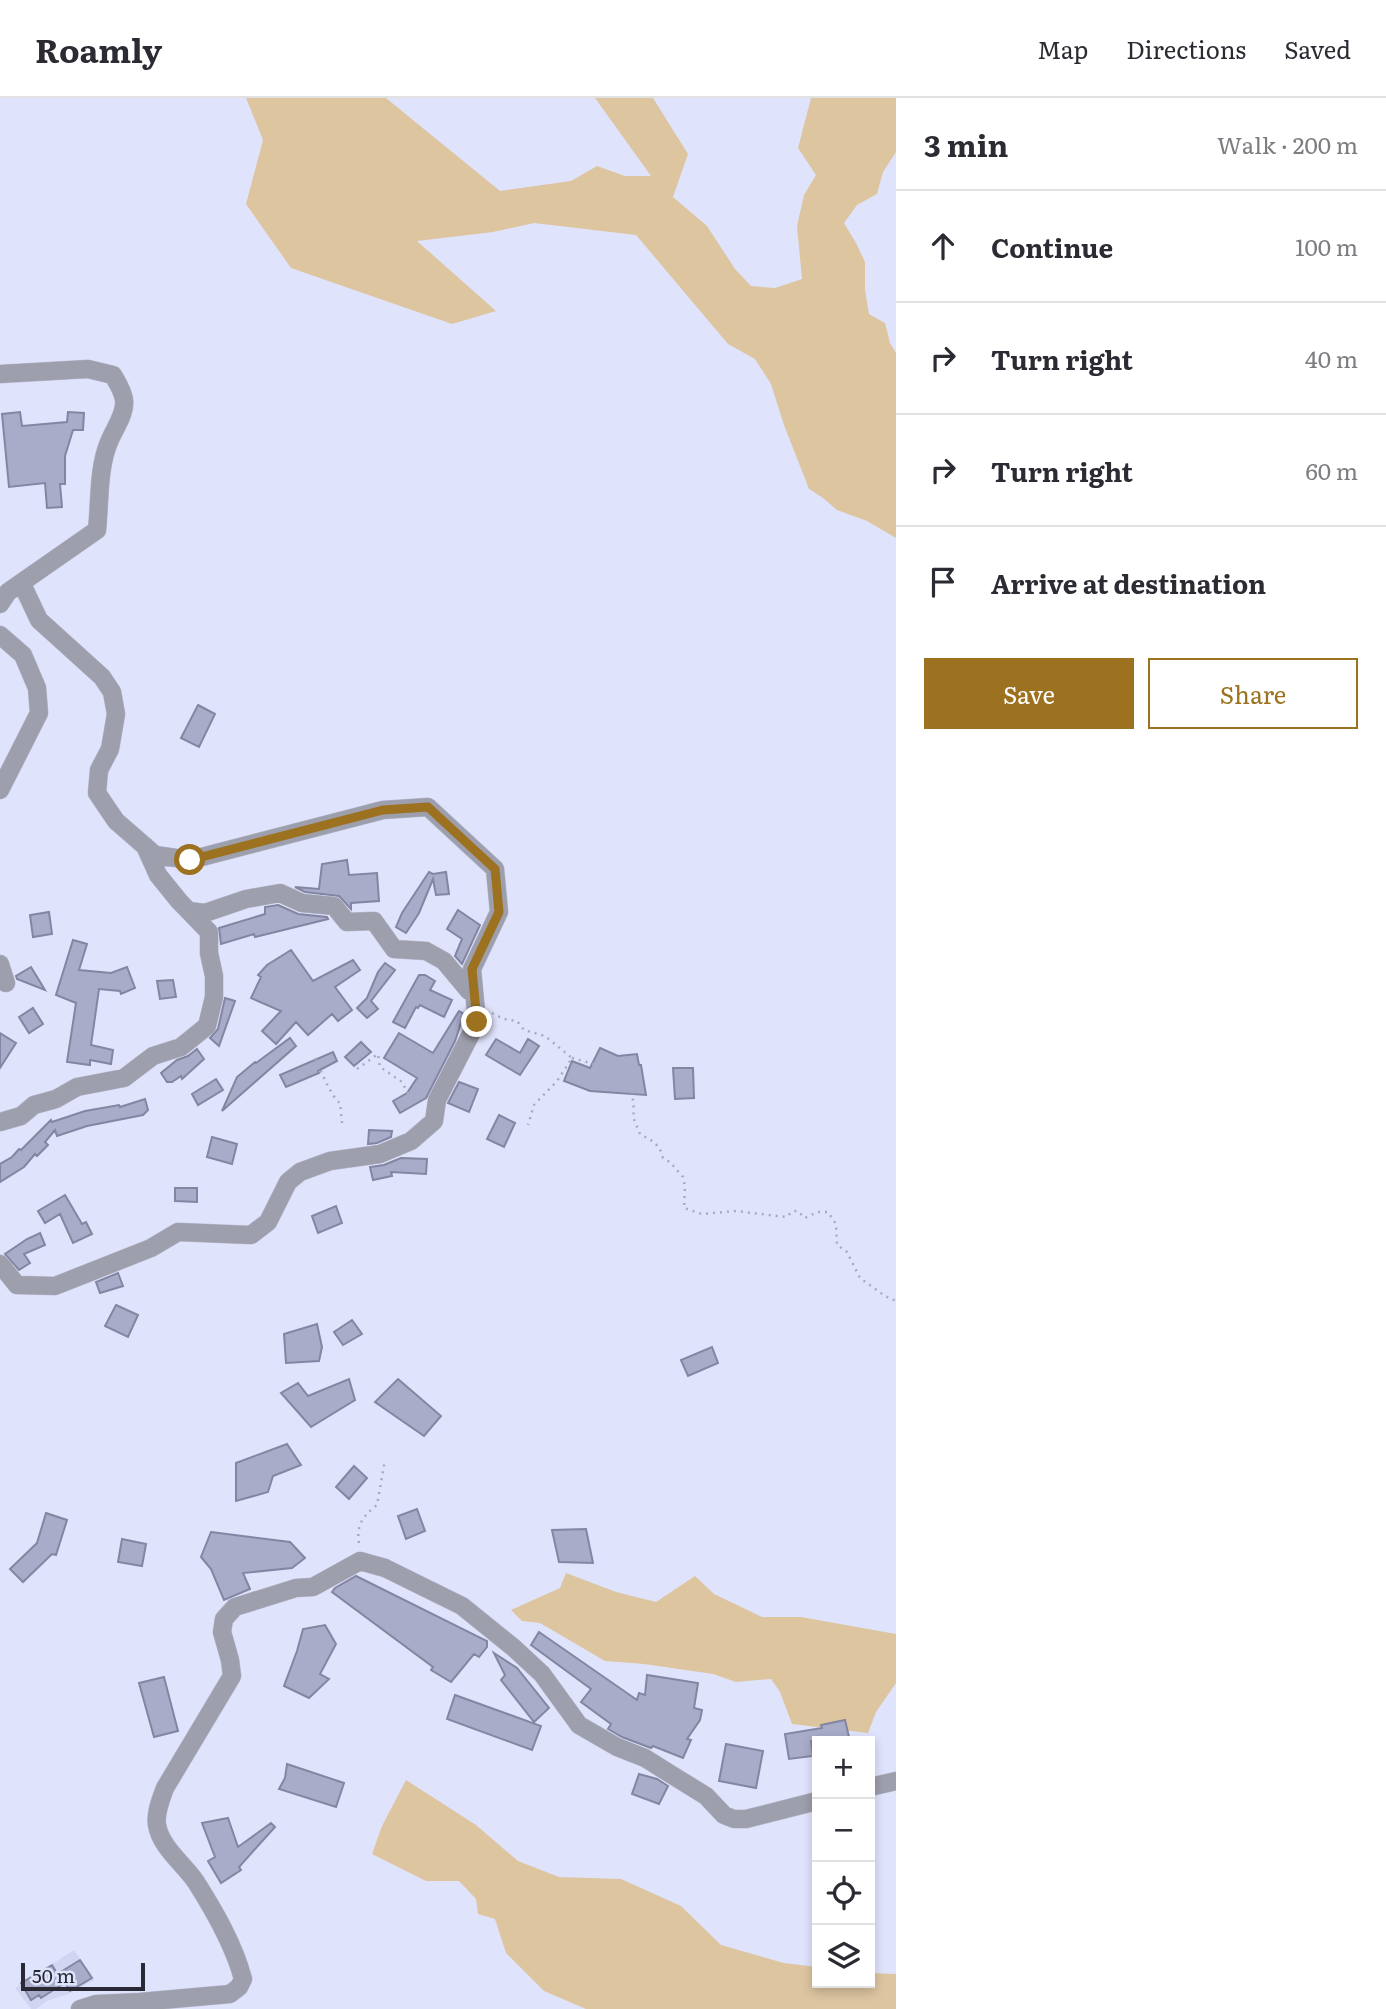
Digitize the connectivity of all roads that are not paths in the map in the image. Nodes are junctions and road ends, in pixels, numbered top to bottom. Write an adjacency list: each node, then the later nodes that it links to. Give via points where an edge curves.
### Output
1 (0, 374): 2 (street, via 88,369 113,375 125,401 103,463 97,530)
2 (22, 584): 3 (street); 6 (street, via 39,620 81,656 112,692 116,714 97,793 116,821)
3 (0, 604)
4 (0, 635): 5 (street, via 23,655 37,688 39,713)
5 (0, 790)
6 (145, 846): 7 (street, via 158,875); 10 (street, via 155,855 190,860 383,810 428,807 495,869 499,912 472,969)
7 (189, 911): 10 (street, via 205,913 280,893 302,903 334,906 347,922 374,921 394,950 426,951 444,961); 11 (street, via 209,932 214,997 207,1027 180,1047 153,1056 124,1078 77,1087)
8 (0, 964): 9 (street)
9 (6, 983)
10 (472, 996): 12 (street, via 477,1022 436,1100 434,1121 411,1141 380,1154 330,1161 300,1172 288,1182 268,1222 251,1235 178,1231 151,1248 55,1286 16,1285)
11 (0, 1122)
12 (0, 1264)
13 (896, 1781): 14 (street)
14 (875, 1786)
15 (812, 1802): 16 (street, via 746,1819 724,1815 706,1796 672,1774 579,1725 542,1674 462,1606 385,1568 360,1561 313,1587 234,1607 224,1619 222,1632 232,1676 159,1802 156,1822 161,1839 195,1880 215,1914 239,1965 243,1979 239,1987 230,1994)
16 (80, 2009)

